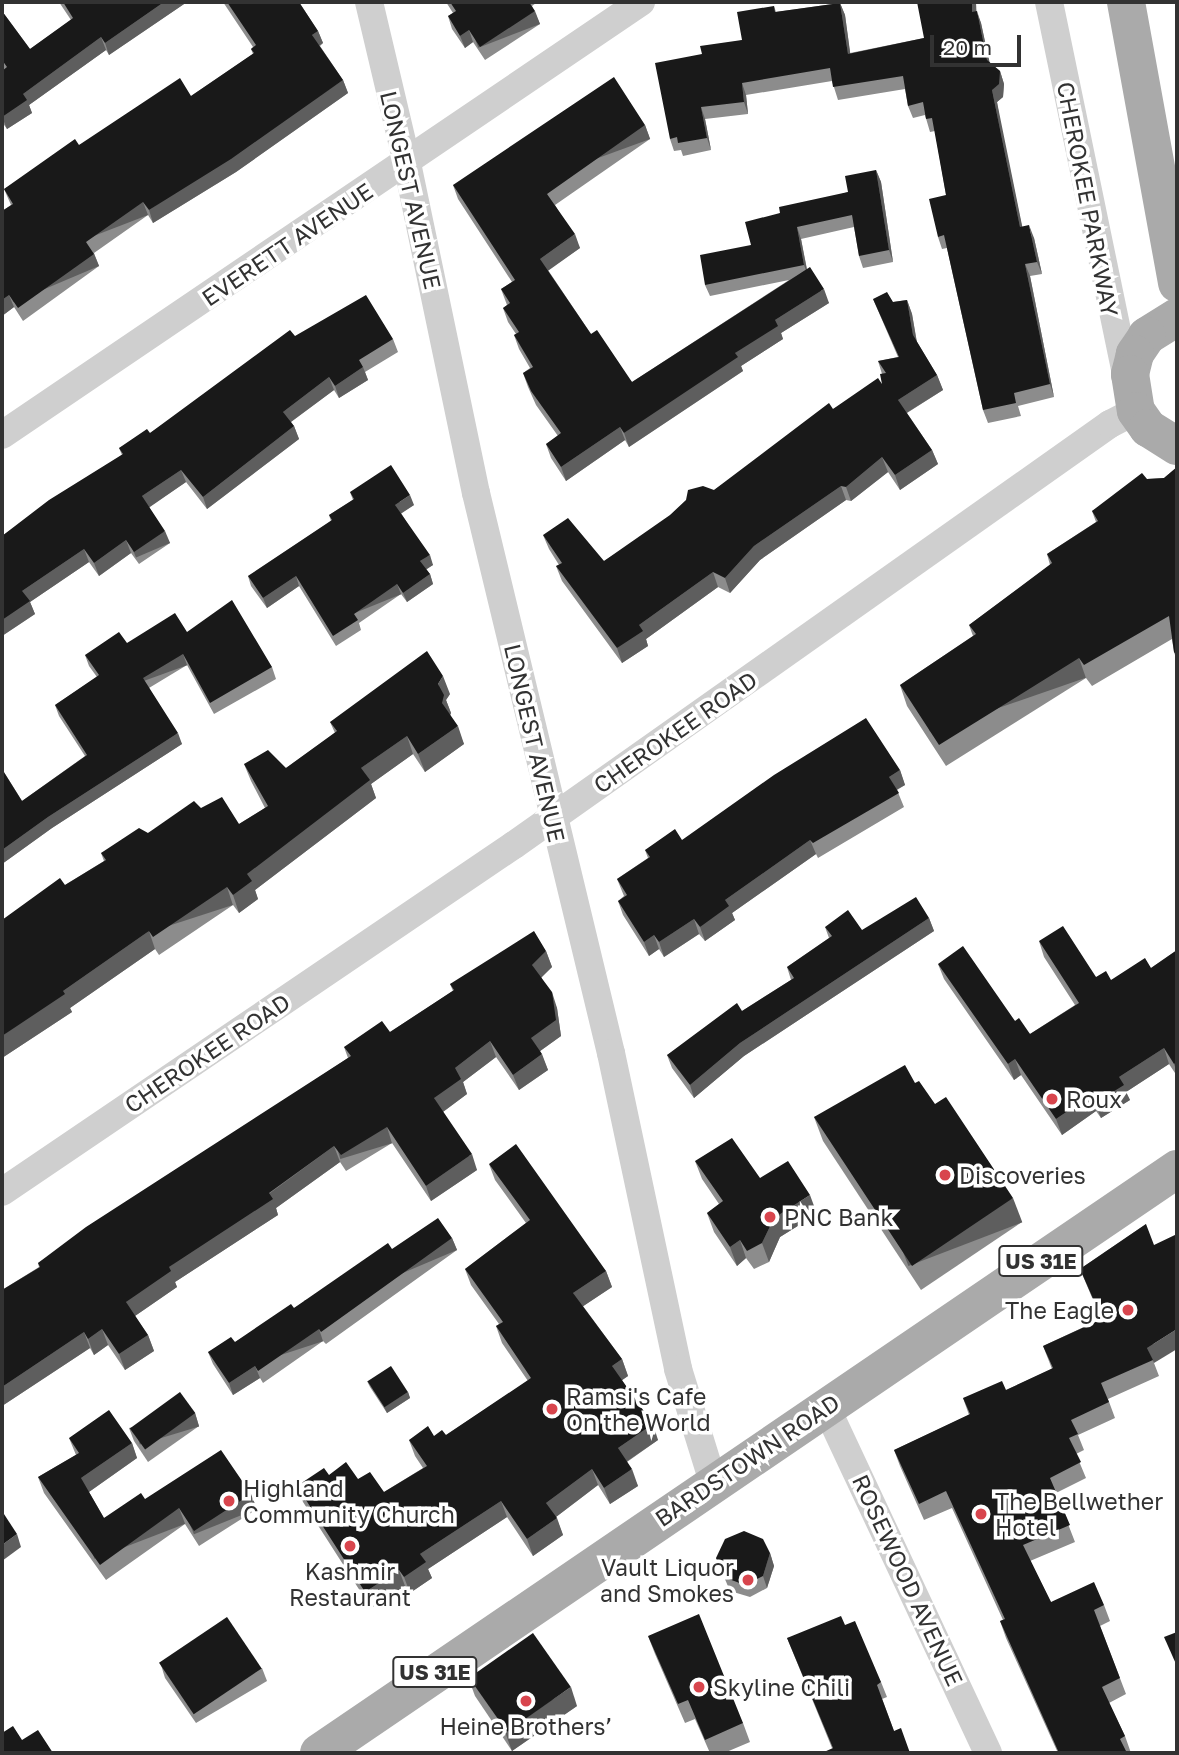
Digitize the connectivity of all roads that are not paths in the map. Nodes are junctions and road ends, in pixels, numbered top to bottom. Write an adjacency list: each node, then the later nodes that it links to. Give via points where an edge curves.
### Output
1 (369, 2): 5 (street, LONGEST AVENUE)
2 (641, 2): 5 (street, EVERETT AVENUE)
3 (1049, 2): 8 (street, CHEROKEE PARKWAY, via 1112,321)
4 (1126, 2): 6 (main road)
5 (407, 163): 9 (street, EVERETT AVENUE); 11 (street, LONGEST AVENUE, via 476,493)
6 (1177, 283)
7 (1177, 317): 8 (main road, CHEROKEE PARKWAY, via 1147,336 1135,354)
8 (1134, 403): 10 (main road, via 1148,428); 11 (street, CHEROKEE ROAD)
9 (2, 435)
10 (1177, 446)
11 (553, 818): 13 (street, CHEROKEE ROAD); 15 (street, LONGEST AVENUE, via 611,1053 678,1369)
12 (1177, 1169): 14 (main road, BARDSTOWN ROAD / US 31E)
13 (2, 1192)
14 (826, 1407): 15 (main road, BARDSTOWN ROAD / US 31E); 17 (street, ROSEWOOD AVENUE)
15 (713, 1482): 16 (main road, BARDSTOWN ROAD / US 31E)
16 (319, 1753)
17 (988, 1753)

